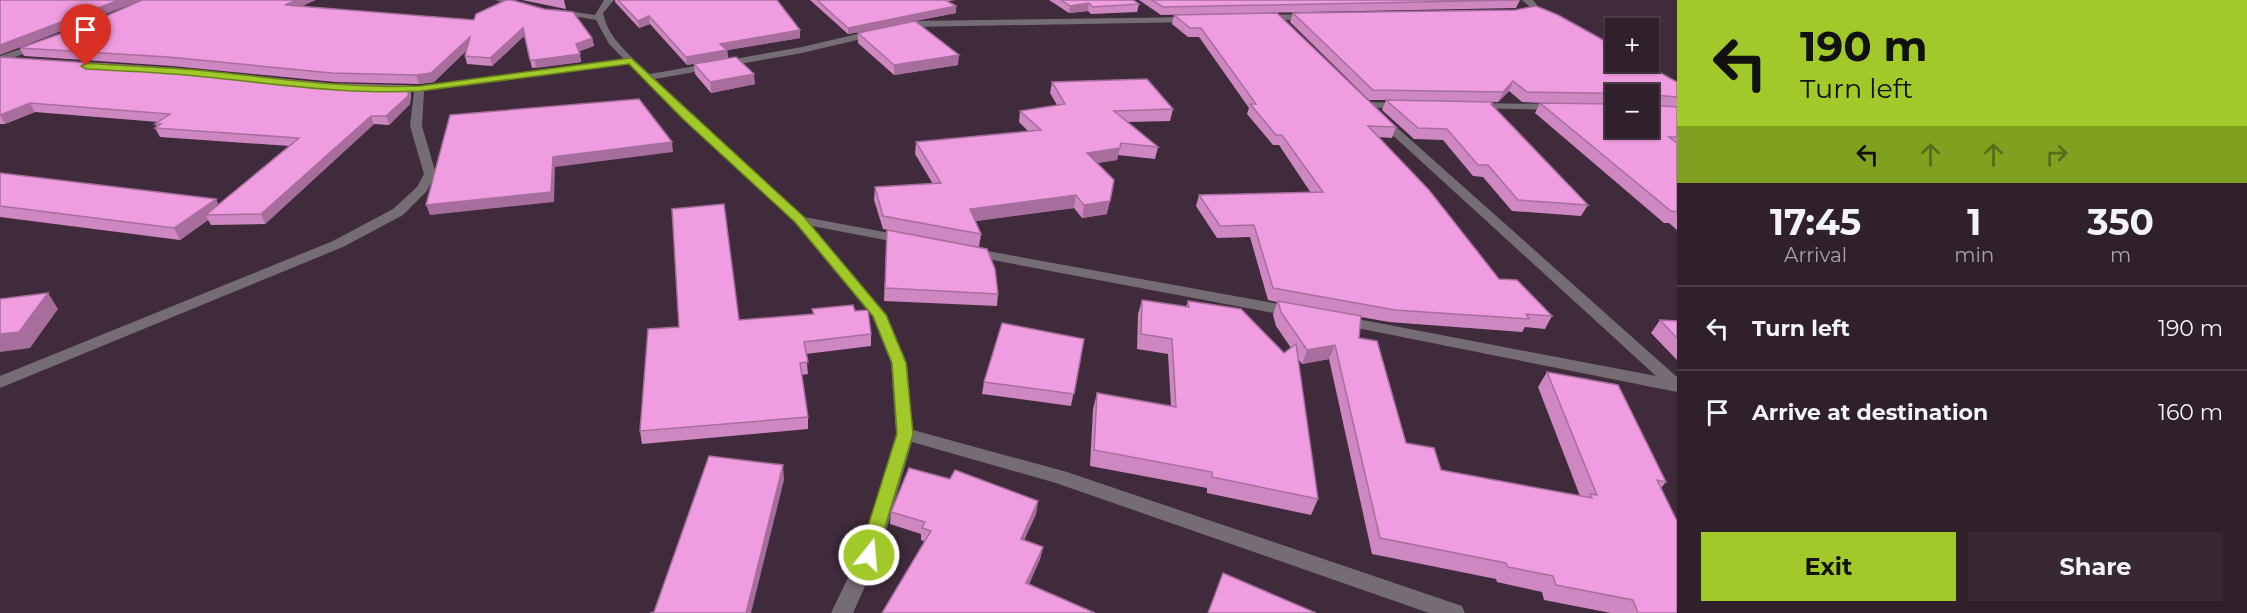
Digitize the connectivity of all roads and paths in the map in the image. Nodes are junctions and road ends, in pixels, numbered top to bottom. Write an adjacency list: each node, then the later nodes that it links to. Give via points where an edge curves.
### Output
1 (499, 0): 7 (street)
2 (610, 0): 7 (street, via 599,13)
3 (1526, 0): 5 (street, via 1535,8)
4 (1146, 13): 10 (street)
5 (1511, 14)
6 (1324, 17): 9 (street)
7 (600, 18): 15 (street, via 612,42)
8 (1255, 18): 9 (street)
9 (1278, 18): 12 (street)
10 (1155, 19): 11 (street); 17 (street, via 924,23 802,50)
11 (1199, 19)
12 (1292, 33)
13 (46, 43): 14 (street)
14 (0, 59): 16 (street)
15 (631, 61): 17 (street); 18 (street)
16 (23, 62)
17 (647, 77): 25 (street)
18 (420, 88): 19 (street); 28 (street, via 416,126 430,174 422,189 398,212 338,243)
19 (375, 90)
20 (1353, 93): 21 (street)
21 (1367, 105): 22 (street); 29 (street)
22 (1413, 106)
23 (1460, 106): 24 (street)
24 (1564, 107)
25 (800, 220): 26 (street); 30 (street, via 879,315 899,363)
26 (917, 242)
27 (952, 249): 29 (street)
28 (0, 382)
29 (1676, 386)
30 (905, 434): 31 (street, via 869,555); 32 (street, via 1059,477)
31 (842, 613)
32 (1454, 613)

